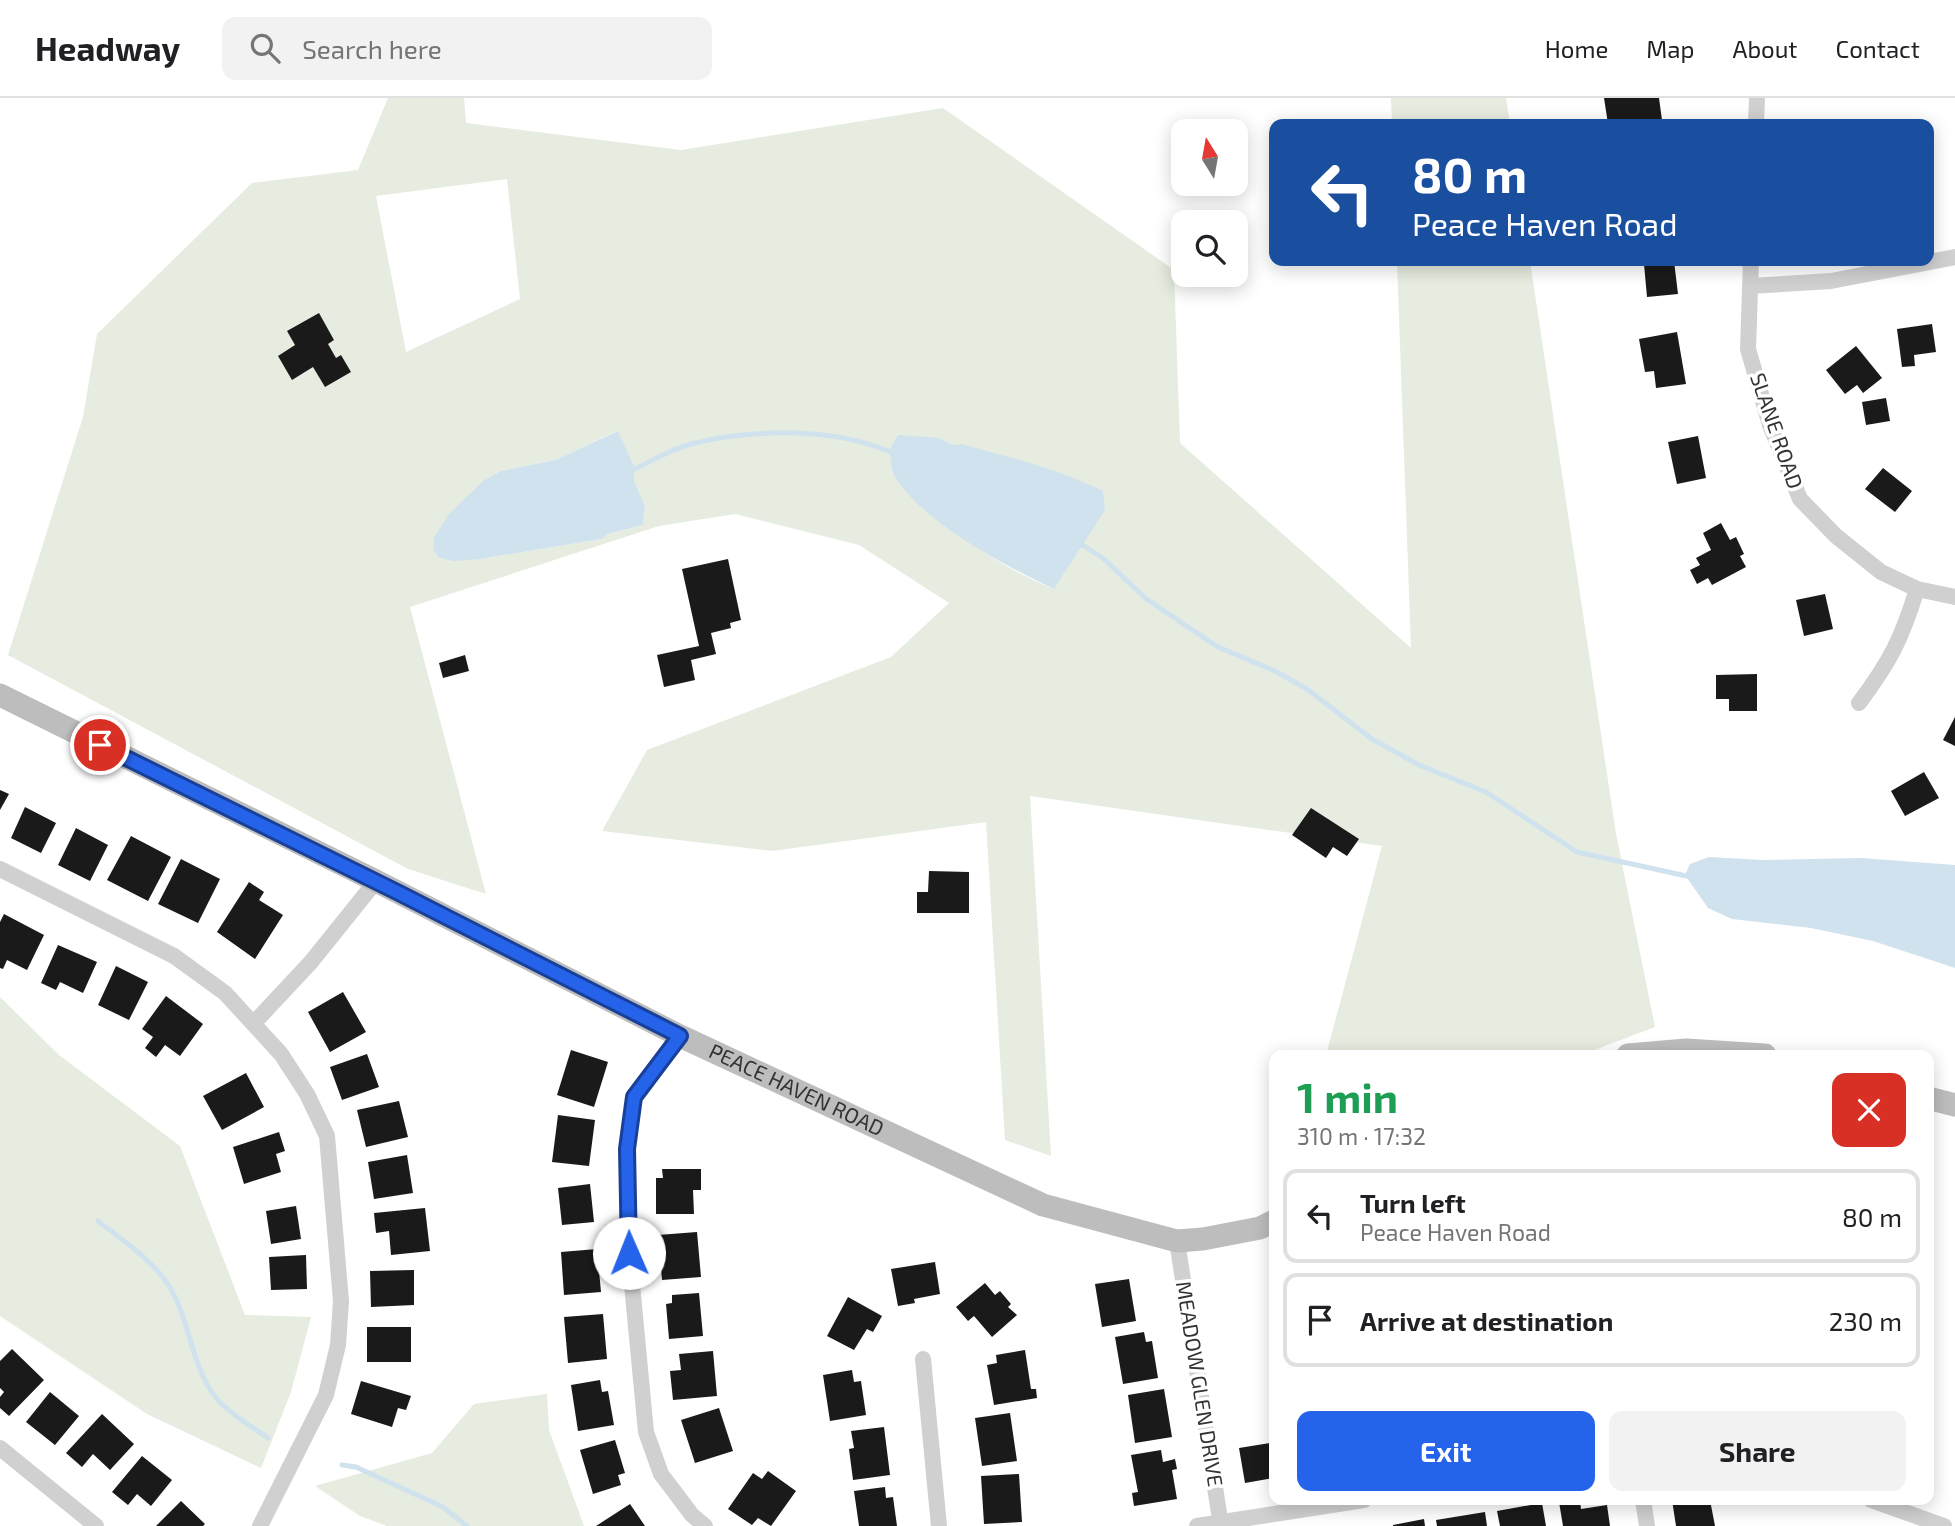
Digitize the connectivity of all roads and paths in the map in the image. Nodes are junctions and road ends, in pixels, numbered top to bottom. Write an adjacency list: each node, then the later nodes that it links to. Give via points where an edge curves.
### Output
1 (1757, 98): 2 (street)
2 (1756, 119)
3 (1955, 257): 4 (street)
4 (1934, 261)
5 (1751, 266): 7 (street, SLANE ROAD)
6 (1908, 266): 7 (street, via 1831,281)
7 (1751, 286): 8 (street, SLANE ROAD, via 1748,349 1770,425 1800,499 1881,572)
8 (1917, 589): 9 (street, SLANE ROAD); 11 (street, via 1903,634)
9 (1955, 597)
10 (0, 695): 13 (main road, PEACE HAVEN ROAD)
11 (1859, 703)
12 (0, 869): 14 (street, via 174,956 225,993)
13 (376, 881): 14 (street); 15 (main road, PEACE HAVEN ROAD)
14 (253, 1024): 27 (street, via 281,1054 327,1136 341,1301 338,1345 326,1395)
15 (680, 1036): 19 (main road, PEACE HAVEN ROAD, via 1043,1205); 28 (street, via 634,1097 627,1149 629,1253 646,1432 661,1474)
16 (1934, 1100): 17 (main road)
17 (1955, 1105)
18 (1269, 1224): 19 (main road, PEACE HAVEN ROAD)
19 (1177, 1241): 25 (street, MEADOW GLEN DRIVE)
20 (923, 1359): 29 (street)
21 (0, 1448): 26 (street)
22 (1334, 1505): 25 (street)
23 (1644, 1505): 31 (street)
24 (1885, 1505): 32 (street)
25 (1221, 1524): 30 (street)
26 (96, 1526)
27 (260, 1526)
28 (705, 1526)
29 (939, 1526)
30 (1197, 1526)
31 (1647, 1526)
32 (1944, 1526)

